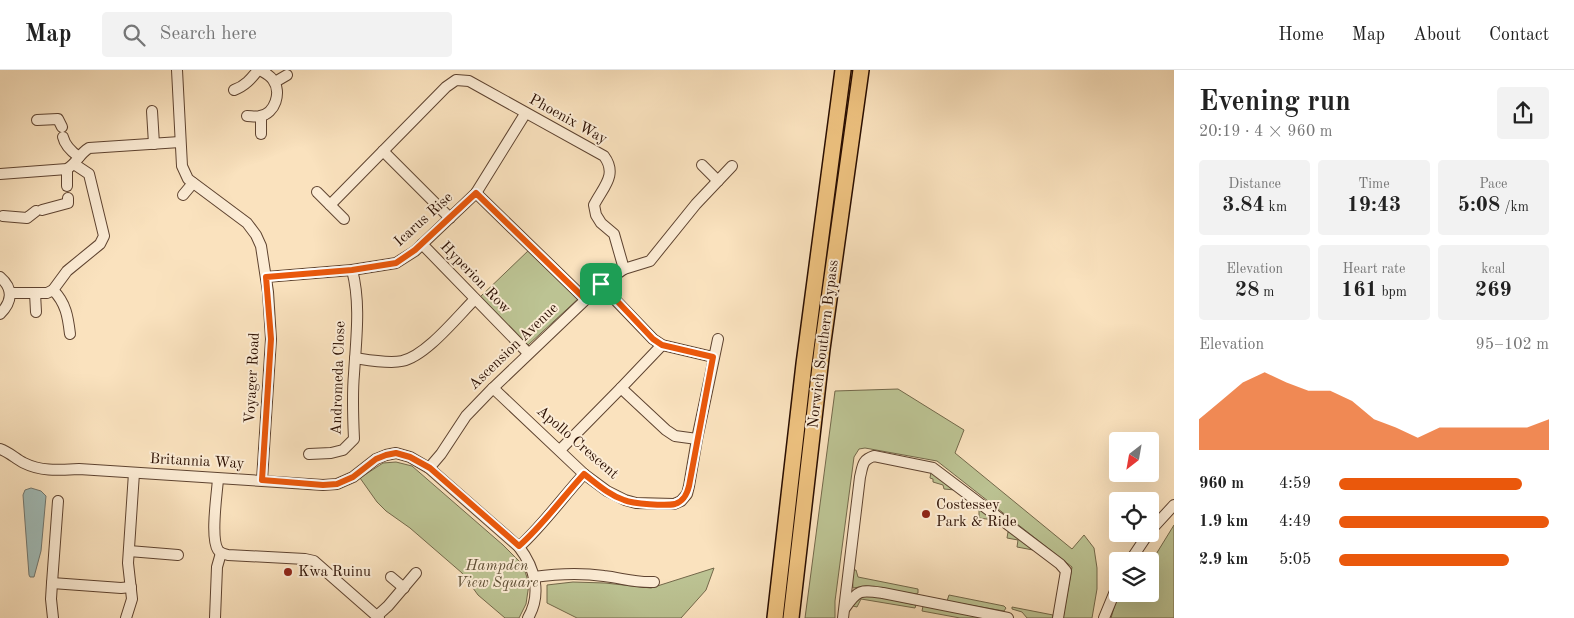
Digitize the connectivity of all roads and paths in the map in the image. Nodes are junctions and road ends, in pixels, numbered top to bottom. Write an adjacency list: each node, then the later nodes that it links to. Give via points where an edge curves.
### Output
1 (177, 70): 14 (street)
2 (259, 70): 6 (street); 7 (street)
3 (844, 70): 77 (highway, Norwich Southern Bypass, via 804,364)
4 (862, 70): 84 (highway, Norwich Southern Bypass, via 822,350)
5 (287, 76): 6 (street)
6 (275, 82): 11 (street, via 275,104)
7 (234, 90)
8 (152, 111): 15 (street)
9 (526, 114): 16 (street, Phoenix Way, via 469,81 456,80); 25 (street, Icarus Rise); 33 (street, Phoenix Way, via 604,156 610,175 594,205 601,223 614,234)
10 (247, 116): 11 (street)
11 (261, 116): 13 (street)
12 (37, 120): 17 (street, via 58,119)
13 (261, 134)
14 (180, 142): 15 (street); 22 (street, via 182,166)
15 (154, 144): 17 (street, via 89,148)
16 (383, 151): 28 (street, Phoenix Way); 30 (street)
17 (74, 163): 20 (street); 23 (street); 38 (street, via 89,174 104,236 100,244 67,271)
18 (702, 166): 21 (street)
19 (732, 166): 21 (street, Ascension Avenue)
20 (0, 174)
21 (718, 181): 33 (street, Ascension Avenue, via 650,261)
22 (193, 183): 26 (street); 36 (street, Voyager Road, via 247,223 261,246)
23 (68, 186)
24 (317, 192): 28 (street)
25 (476, 193): 30 (street, Icarus Rise); 42 (street)
26 (183, 195)
27 (68, 198): 29 (street, via 68,203 39,210 27,218)
28 (330, 205): 31 (street)
29 (3, 216)
30 (450, 218): 32 (street, Icarus Rise)
31 (344, 219)
32 (422, 244): 34 (street, Icarus Rise, via 396,263); 41 (street, Hyperion Row)
33 (624, 269): 37 (street, Ascension Avenue)
34 (352, 270): 36 (street, Icarus Rise); 50 (street, Andromeda Close, via 356,298)
35 (0, 277): 39 (street)
36 (266, 277): 61 (street, Voyager Road, via 271,339)
37 (601, 284): 42 (street, Ascension Avenue); 47 (street)
38 (53, 290): 40 (street); 45 (street, via 65,306)
39 (10, 293): 40 (street); 44 (street, via 8,305)
40 (35, 293): 43 (street)
41 (475, 299): 48 (street, Hyperion Row); 50 (street, via 412,358 400,362)
42 (585, 299): 48 (street, Ascension Avenue)
43 (36, 312)
44 (0, 314)
45 (70, 334)
46 (718, 340): 49 (street, Apollo Crescent)
47 (662, 345): 49 (street); 52 (street)
48 (528, 353): 51 (street, Ascension Avenue)
49 (713, 357): 53 (street, Apollo Crescent)
50 (355, 358): 56 (street, Andromeda Close, via 354,440 343,450)
51 (492, 388): 55 (street, Apollo Crescent); 57 (street, Ascension Avenue, via 469,412)
52 (621, 388): 53 (street, via 666,430 676,436); 55 (street)
53 (697, 439): 59 (street, Apollo Crescent, via 687,494 674,504 625,500)
54 (0, 449): 58 (street, Britannia Way, via 44,470)
55 (560, 450): 59 (street, Apollo Crescent)
56 (309, 454)
57 (430, 468): 61 (street, Britannia Way, via 396,453 376,459 353,477 337,484); 65 (street, Britannia Way)
58 (134, 473): 60 (street, Britannia Way); 66 (street)
59 (584, 474): 65 (street)
60 (218, 479): 61 (street, Britannia Way); 67 (street, via 214,537)
61 (262, 480)
62 (58, 501): 73 (street)
63 (1174, 506): 64 (street)
64 (1159, 521)
65 (519, 546): 71 (street, Britannia Way, via 532,567)
66 (129, 551): 68 (street); 74 (street)
67 (221, 553): 79 (street, via 314,561); 82 (street, via 217,568)
68 (178, 555)
69 (416, 573): 75 (street)
70 (392, 577): 75 (street)
71 (534, 577): 72 (street, via 583,574); 83 (street, Britannia Way, via 534,604)
72 (654, 582)
73 (52, 583): 74 (street); 80 (street)
74 (132, 587): 81 (street)
75 (404, 588): 79 (street)
76 (1111, 602): 87 (street)
77 (775, 613)
78 (844, 613): 85 (street, via 853,596 863,591); 86 (street, via 863,465 867,458 874,456 933,468 1060,564 1066,571)
79 (378, 617)
80 (53, 618)
81 (126, 618)
82 (215, 618)
83 (528, 618)
84 (792, 618)
85 (1008, 618)
86 (1058, 618)
87 (1104, 618)

